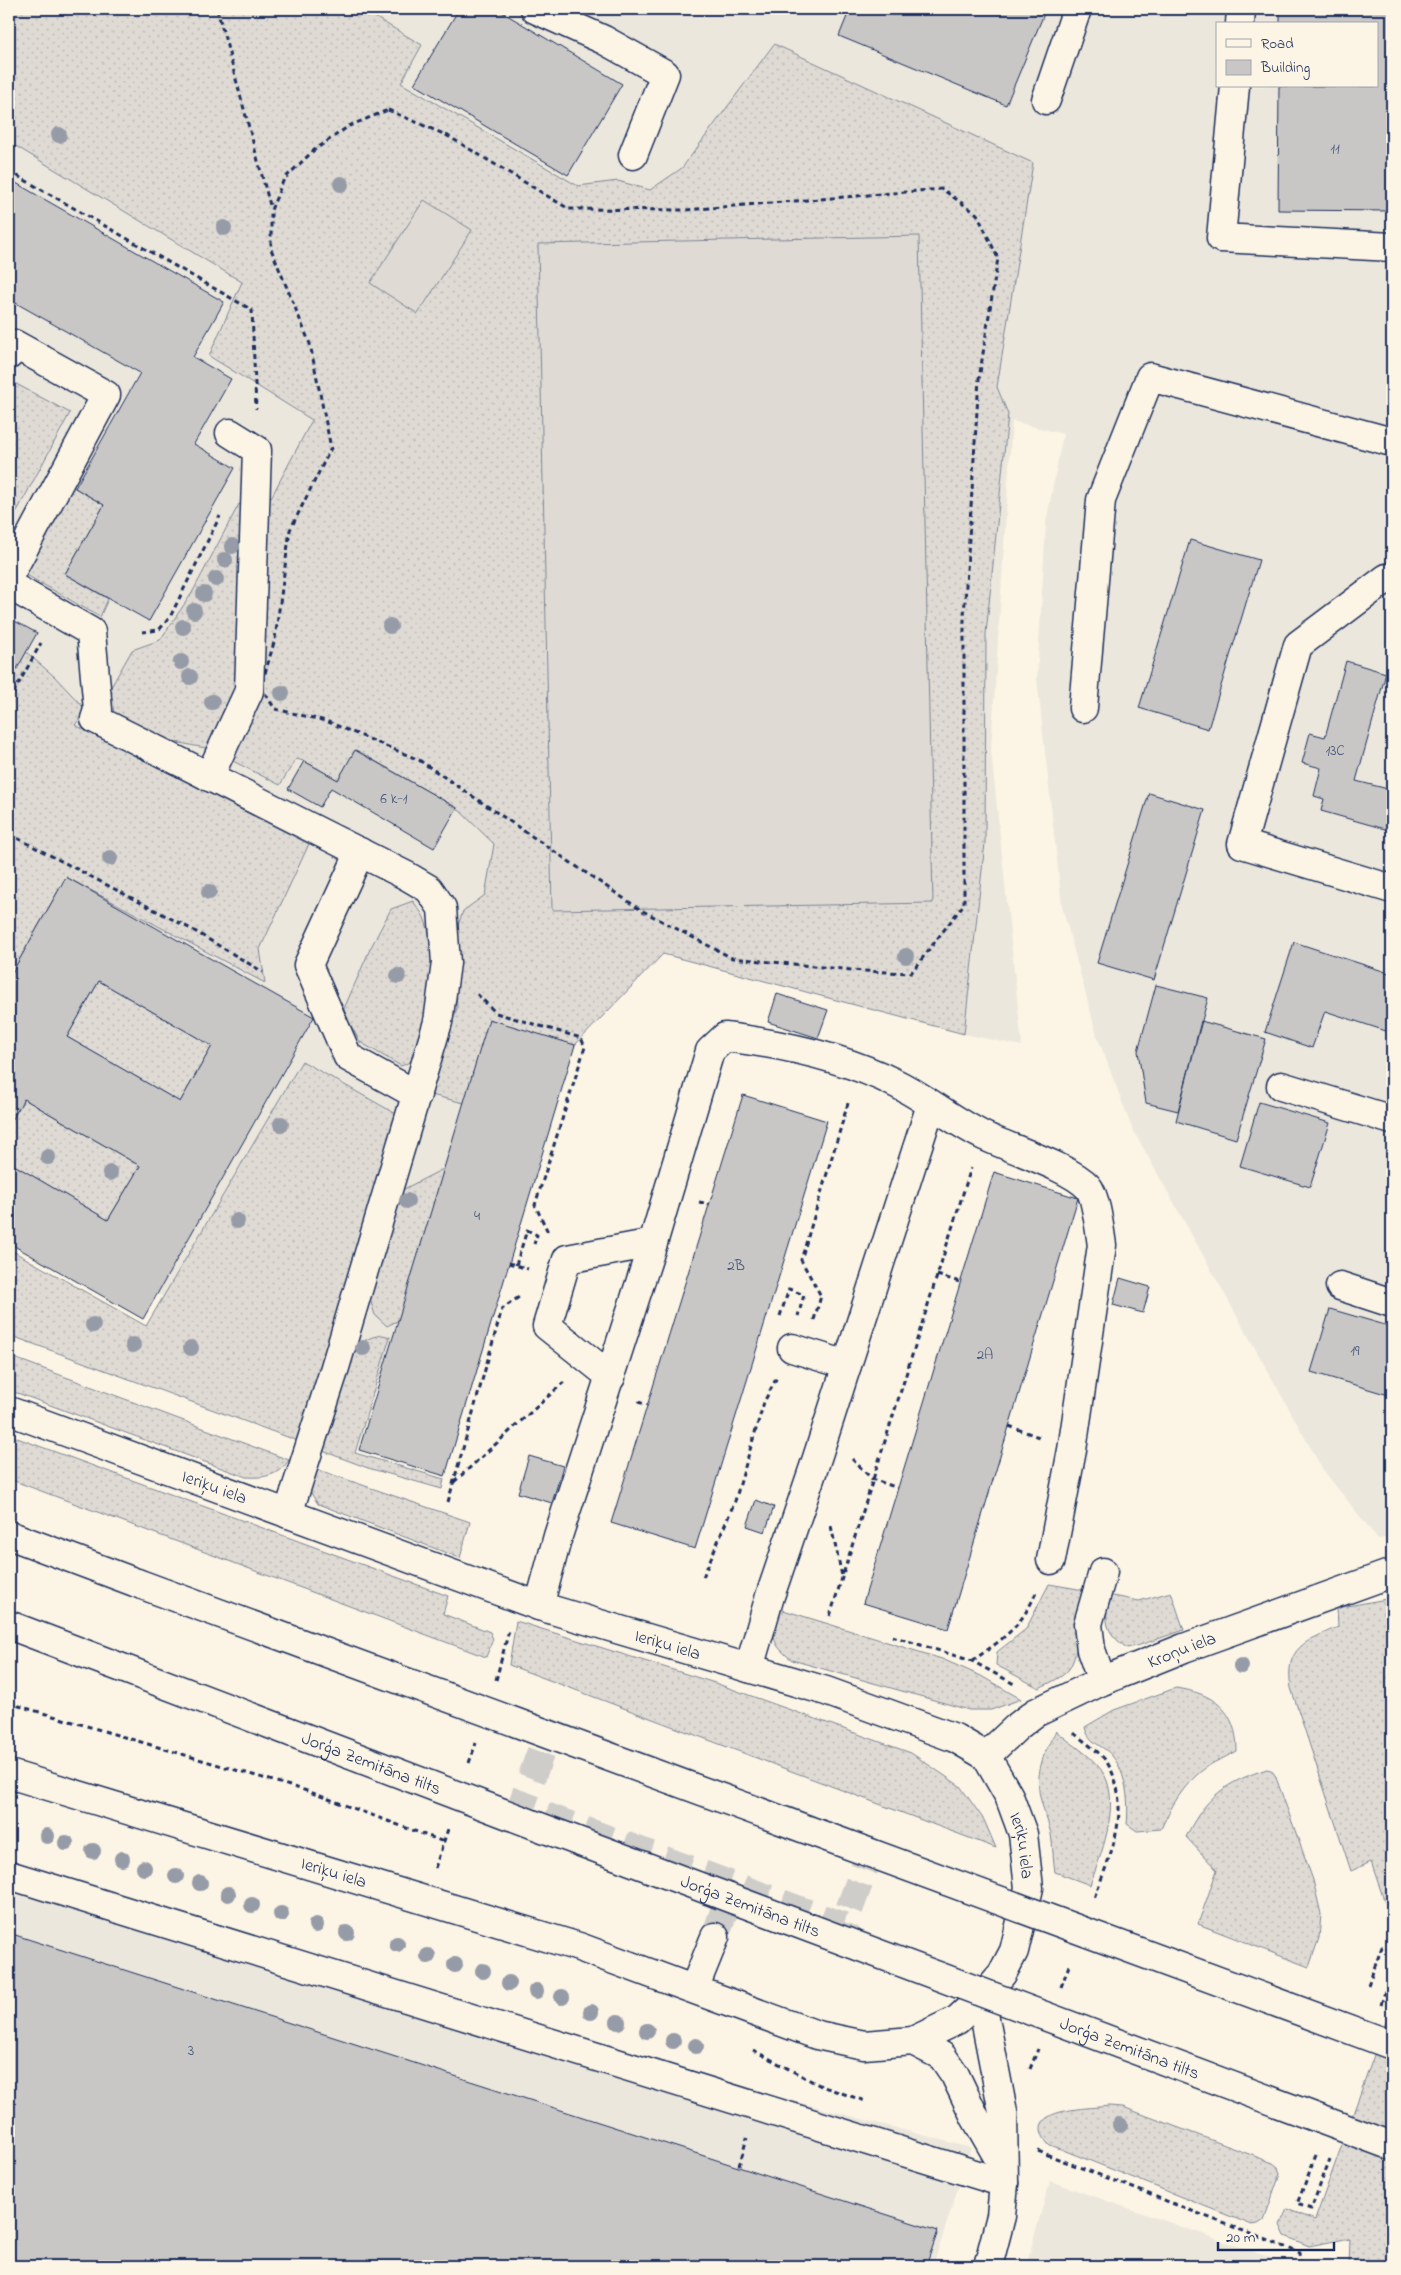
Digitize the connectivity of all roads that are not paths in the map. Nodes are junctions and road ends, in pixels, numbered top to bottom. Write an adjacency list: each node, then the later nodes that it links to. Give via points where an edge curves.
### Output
1 (535, 9): 7 (street, via 604,40 665,74)
2 (1077, 9): 6 (street)
3 (1242, 9): 4 (street)
4 (1240, 22)
5 (1235, 88): 8 (street, via 1221,238)
6 (1046, 100)
7 (634, 155)
8 (1392, 247)
9 (9, 355): 12 (street, via 14,344 106,395)
10 (230, 433): 16 (street, via 257,450 249,691)
11 (1392, 442): 15 (street, via 1150,377 1100,500)
12 (9, 576)
13 (1392, 580): 18 (street, via 1387,578 1298,645 1242,844)
14 (9, 585): 16 (street, via 91,632 98,710 94,719)
15 (1083, 708)
16 (209, 777): 17 (street)
17 (360, 852): 20 (street, via 429,889 442,908 446,963 438,1022); 20 (street, via 308,965 348,1057)
18 (1392, 889)
19 (1281, 1086): 22 (street)
20 (417, 1095): 30 (street)
21 (931, 1105): 23 (street, via 898,1084 859,1068 766,1042 725,1037 710,1051); 27 (street); 32 (street, via 982,1135 1065,1171 1089,1187 1097,1214 1102,1246 1072,1450)
22 (1392, 1120)
23 (653, 1243): 28 (street); 28 (street, via 567,1259 547,1326)
24 (1340, 1286): 25 (street)
25 (1392, 1303)
26 (792, 1348): 27 (street)
27 (848, 1365): 37 (street)
28 (611, 1377): 35 (street, via 558,1536)
29 (9, 1411): 30 (street, Ieriķu iela)
30 (288, 1514): 35 (street, Ieriķu iela)
31 (9, 1535): 46 (street, bridge)
32 (1051, 1560)
33 (1103, 1572): 38 (street, via 1088,1624 1091,1650)
34 (1392, 1573): 38 (street, Kroņu iela)
35 (539, 1606): 37 (street, Ieriķu iela)
36 (9, 1625): 47 (street, Jorģa Zemitāna tilts, bridge)
37 (748, 1668): 39 (street, Ieriķu iela, via 826,1691 955,1738)
38 (1102, 1681): 39 (street, Kroņu iela, via 1047,1706 1018,1726)
39 (986, 1756): 44 (street, Ieriķu iela, via 1009,1796 1023,1834 1029,1888 1014,1951 1002,1974)
40 (9, 1774): 43 (street, Ieriķu iela, via 579,1947)
41 (9, 1875): 48 (street)
42 (715, 1937): 43 (street)
43 (694, 1989): 45 (street, Ieriķu iela, via 826,2037 864,2045)
44 (981, 1998): 45 (street, Ieriķu iela, via 957,2020); 48 (street, via 1003,2112)
45 (913, 2041): 48 (street, via 942,2056 955,2075)
46 (1392, 2045)
47 (1392, 2146)
48 (1003, 2174): 49 (street, via 1001,2216)
49 (988, 2266)

